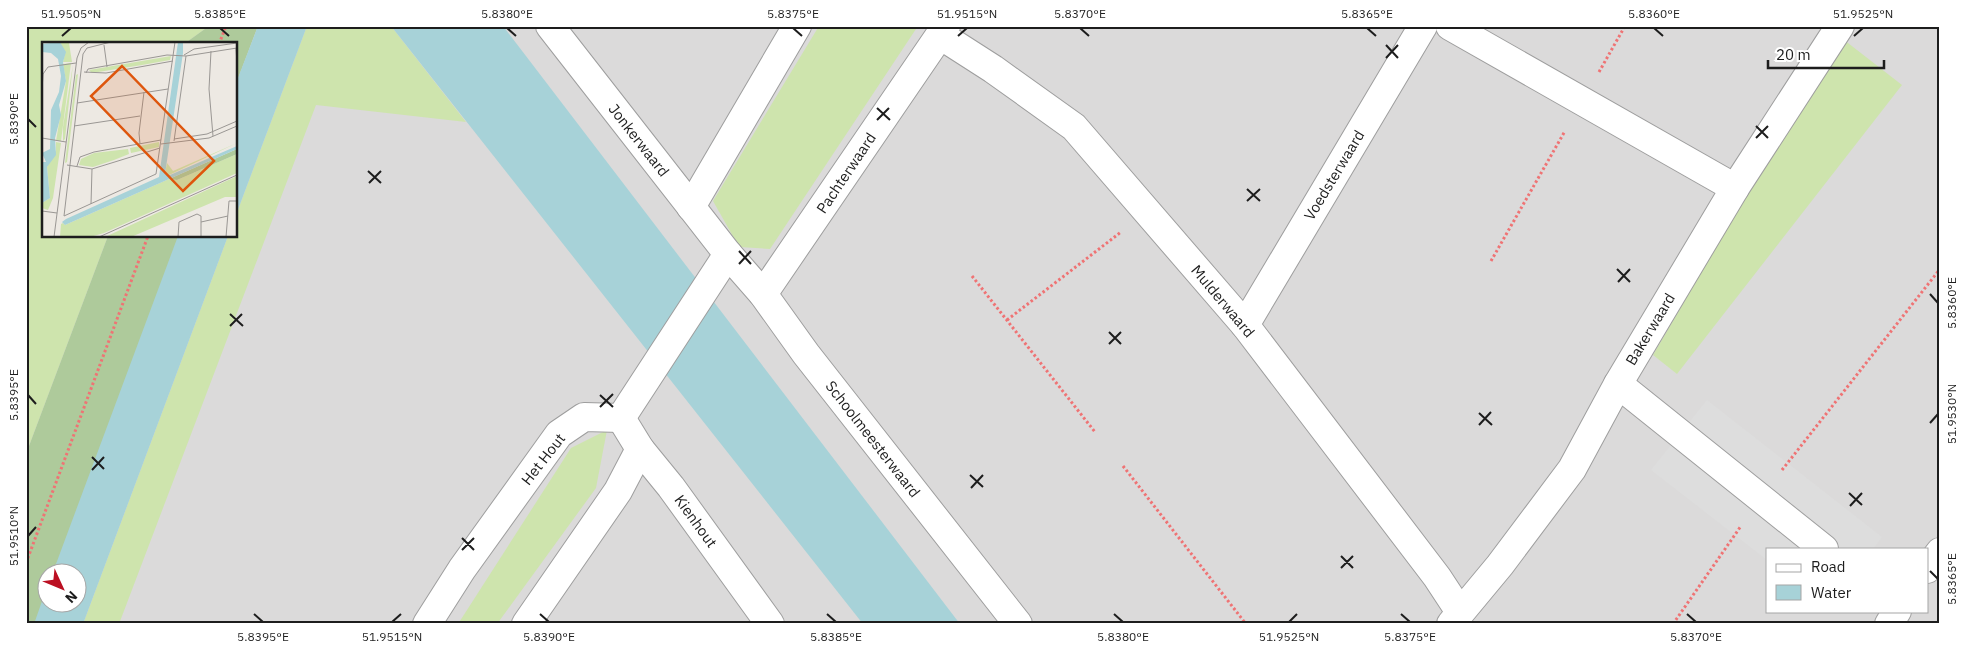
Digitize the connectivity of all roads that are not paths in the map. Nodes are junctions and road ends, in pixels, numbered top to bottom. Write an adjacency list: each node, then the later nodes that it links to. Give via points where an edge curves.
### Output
1 (550, 26): 8 (street, Jonkerwaard)
2 (797, 26): 8 (street)
3 (1423, 26): 11 (street, Voedsterwaard)
4 (1450, 26): 7 (street)
5 (1840, 26): 7 (street, Bakerwaard)
6 (943, 31): 10 (street, Pachterwaard); 11 (street, Mulderwaard, via 1074,127)
7 (1735, 188): 12 (street, Bakerwaard)
8 (691, 207): 9 (street, Jonkerwaard)
9 (728, 254): 10 (street, Schoolmeesterwaard); 13 (street)
10 (762, 294): 23 (street, Schoolmeesterwaard)
11 (1245, 325): 19 (street, Mulderwaard, via 1437,578)
12 (1618, 384): 15 (street); 19 (street, Bakerwaard, via 1572,469)
13 (621, 418): 14 (street, Kienhout); 20 (street, Het Hout, via 584,417 559,434)
14 (640, 449): 21 (street, via 618,491); 22 (street, Kienhout)
15 (1823, 548)
16 (1940, 552): 17 (street)
17 (1928, 568)
18 (1896, 612): 24 (street)
19 (1456, 618)
20 (427, 624)
21 (526, 624)
22 (770, 624)
23 (1018, 624)
24 (1889, 624)

